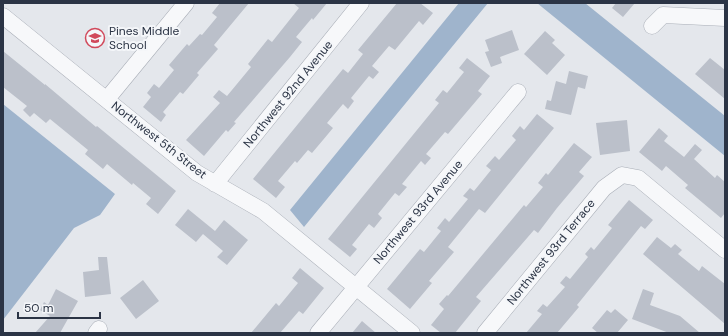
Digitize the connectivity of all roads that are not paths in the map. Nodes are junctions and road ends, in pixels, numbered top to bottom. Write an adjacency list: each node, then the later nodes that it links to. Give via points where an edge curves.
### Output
1 (186, 3): 7 (street)
2 (361, 3): 8 (street, Northwest 92nd Avenue)
3 (3, 16): 7 (street, Northwest 5th Street)
4 (725, 21): 5 (street, via 663,15)
5 (652, 26)
6 (518, 92): 10 (street, Northwest 93rd Avenue)
7 (107, 99): 8 (street, Northwest 5th Street, via 197,173)
8 (215, 184): 10 (street, Northwest 5th Street, via 263,211)
9 (725, 250): 13 (street, Northwest 93rd Terrace, via 638,178 622,175 604,188)
10 (355, 287): 11 (street, Northwest 93rd Avenue); 12 (street, Northwest 5th Street)
11 (318, 333)
12 (412, 333)
13 (485, 333)

